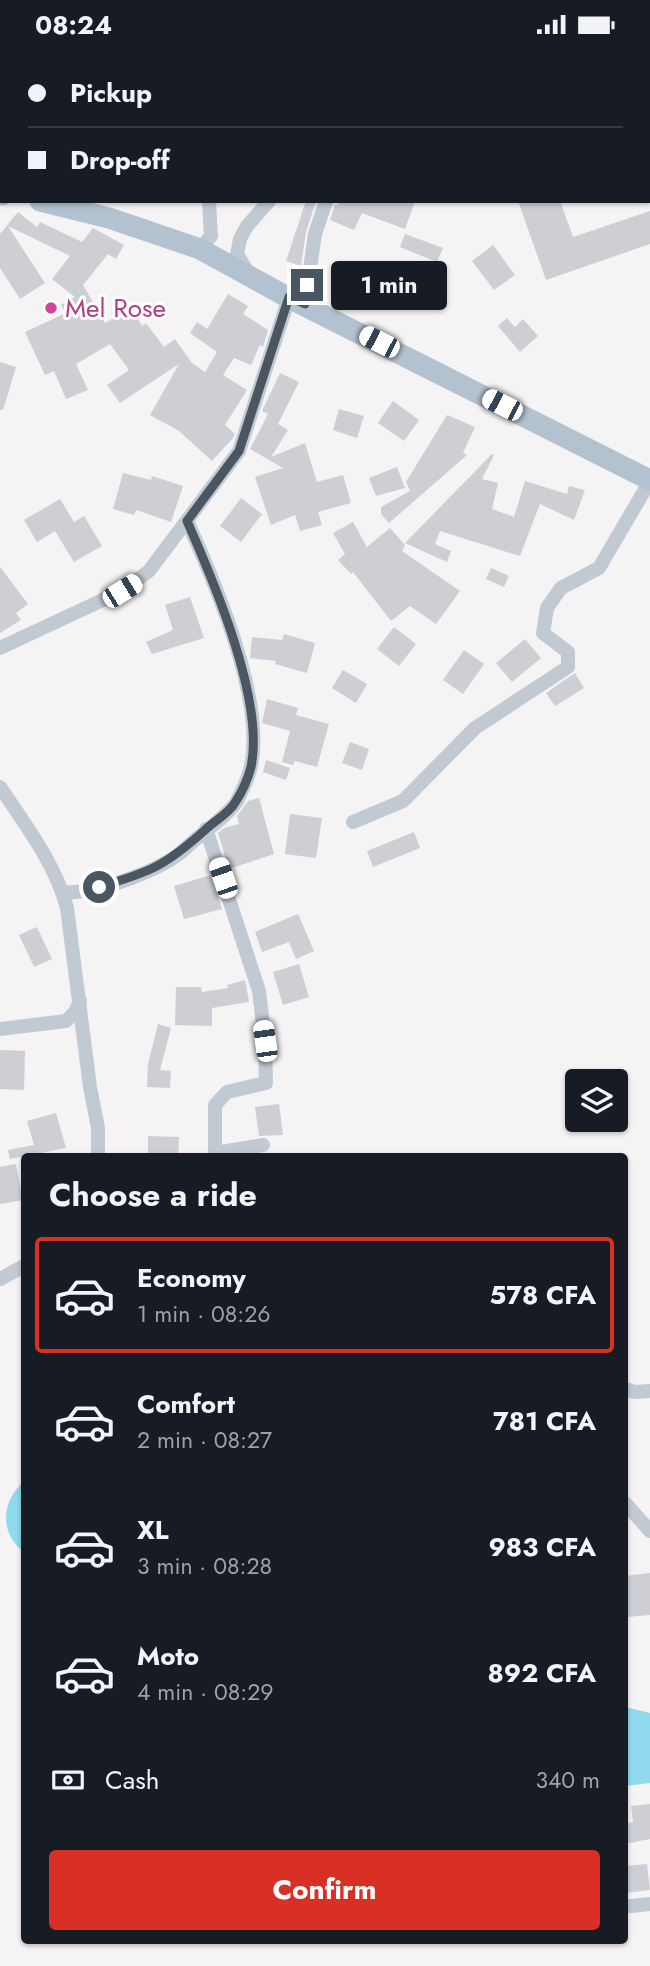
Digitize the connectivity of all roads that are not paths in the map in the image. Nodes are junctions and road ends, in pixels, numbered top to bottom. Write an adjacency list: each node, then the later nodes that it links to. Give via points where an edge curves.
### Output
1 (48, 203): 5 (main road)
2 (209, 203): 5 (street, via 211,236)
3 (267, 203): 6 (street, via 240,239 237,254)
4 (325, 203): 7 (street)
5 (200, 249): 6 (main road)
6 (249, 274): 7 (main road)
7 (297, 301): 8 (main road); 9 (street, via 239,451)
8 (650, 480): 12 (street, via 599,568 561,588 547,608 543,633 568,652 568,667 475,728 403,801)
9 (187, 521): 10 (street, via 137,582); 13 (street, via 228,625 245,681 253,735 251,768 235,804)
10 (0, 647)
11 (0, 787): 14 (street)
12 (353, 823)
13 (206, 829): 14 (street, via 179,854 145,874 75,894); 17 (street, via 259,991 265,1041 266,1083 227,1092 215,1105 215,1153)
14 (63, 892): 15 (street)
15 (80, 1000): 16 (street, via 65,1021); 18 (street)
16 (0, 1029)
17 (263, 1145)
18 (98, 1153)
19 (21, 1268): 20 (street)
20 (0, 1279)
21 (630, 1391): 22 (street)
22 (650, 1391)
23 (628, 1506): 24 (street)
24 (650, 1531)
25 (650, 1904): 26 (street)
26 (631, 1906)

